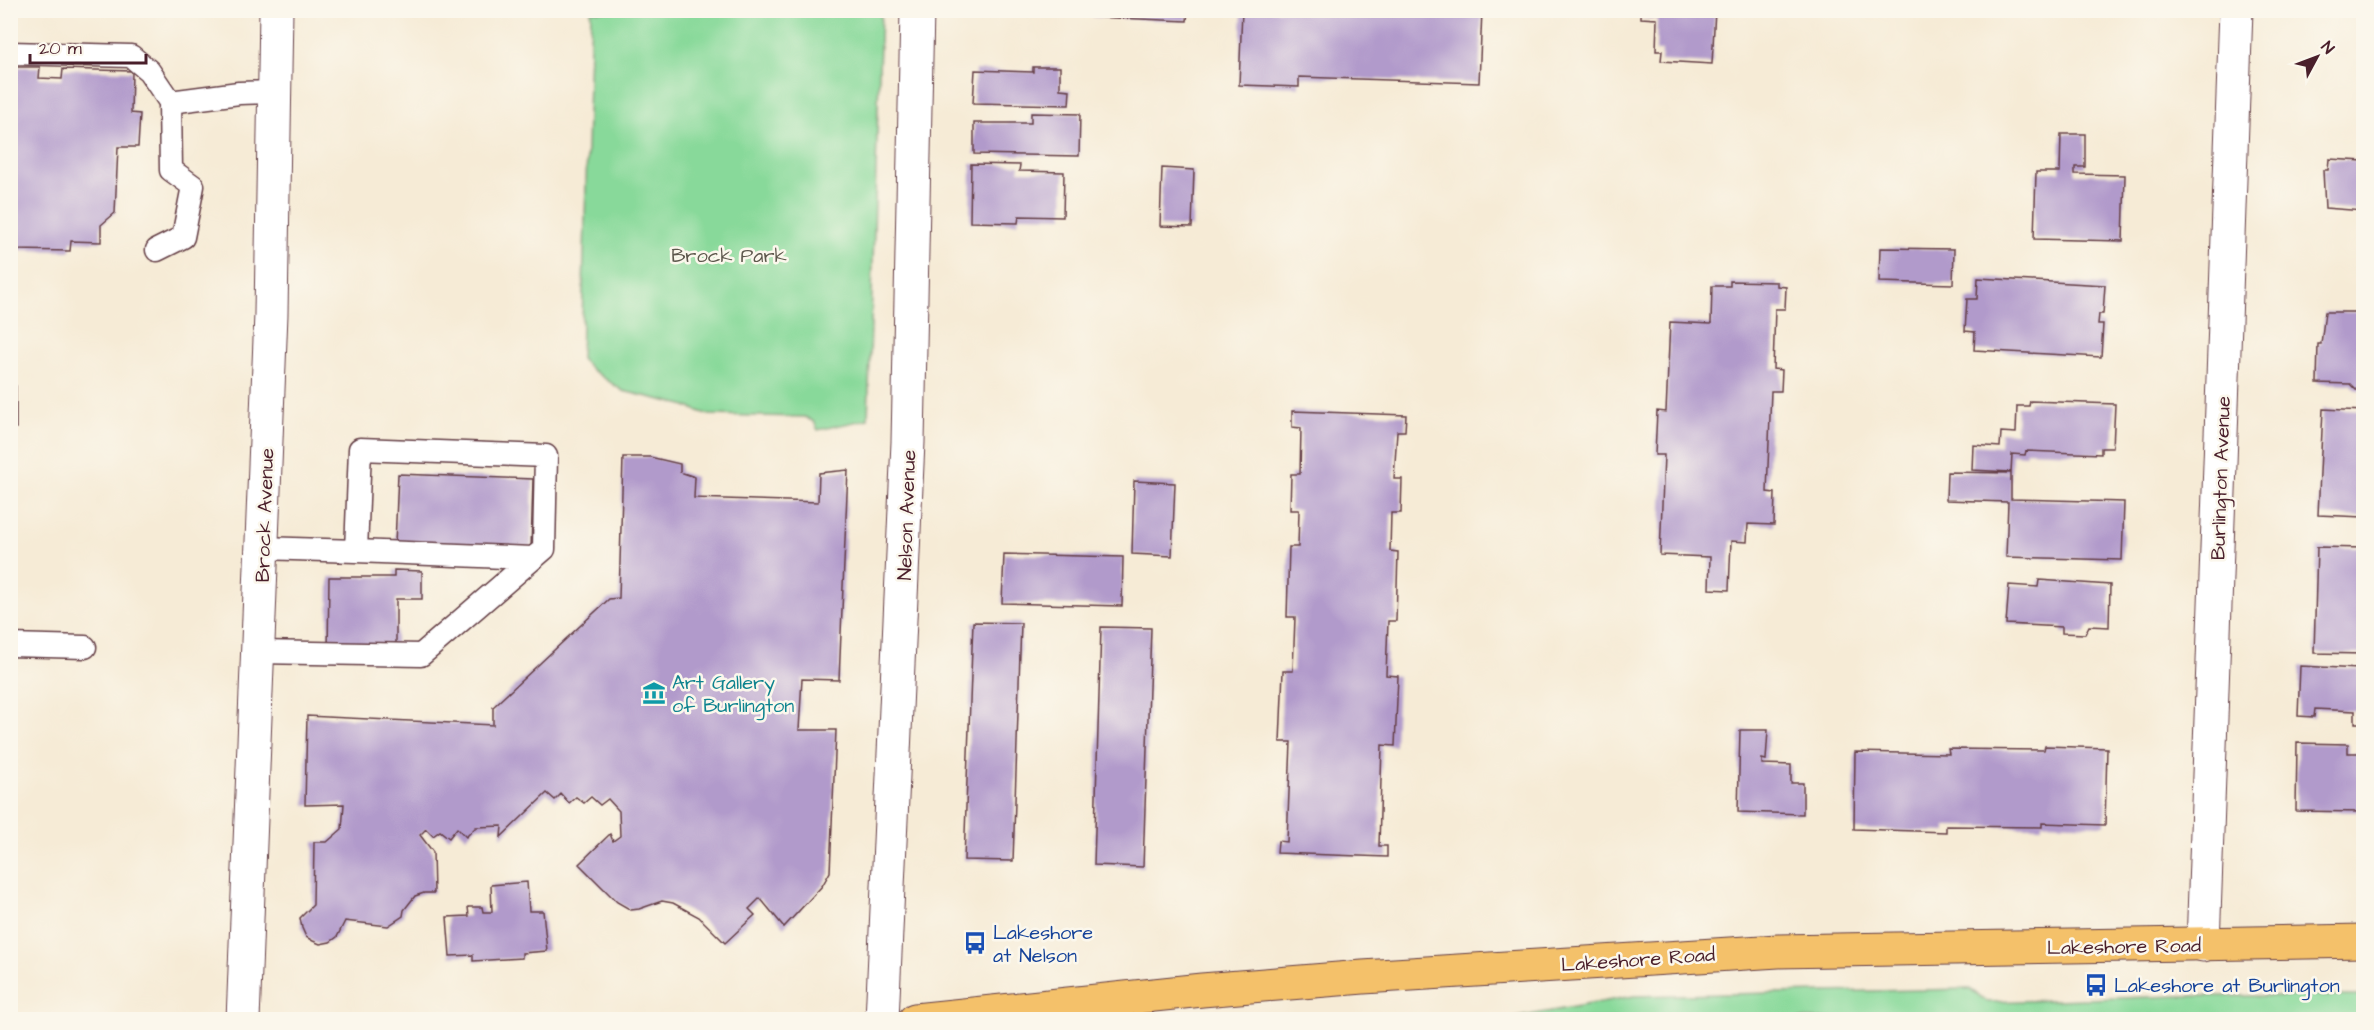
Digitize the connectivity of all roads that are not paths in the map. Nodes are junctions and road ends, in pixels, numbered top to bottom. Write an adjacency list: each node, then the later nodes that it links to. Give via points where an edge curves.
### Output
1 (276, 10): 5 (street, Brock Avenue)
2 (917, 10): 17 (street, Nelson Avenue, via 908,442)
3 (2236, 10): 15 (street, Burlington Avenue)
4 (10, 53): 6 (lane, via 131,56 149,71)
5 (275, 92): 6 (lane); 8 (street, Brock Avenue, via 272,314)
6 (170, 102): 7 (lane, via 171,170 194,186 183,237)
7 (157, 250)
8 (262, 548): 9 (lane); 13 (street, Brock Avenue)
9 (356, 551): 10 (lane); 10 (lane, via 360,449 546,456 544,549)
10 (533, 558): 13 (lane, via 421,655)
11 (10, 645): 12 (lane)
12 (85, 647)
13 (258, 652): 16 (street, Brock Avenue)
14 (2364, 941): 15 (main road, Lakeshore Road)
15 (2203, 945): 18 (main road, Lakeshore Road, via 1701,955 1202,990)
16 (243, 1020)
17 (882, 1020)
18 (915, 1020)

